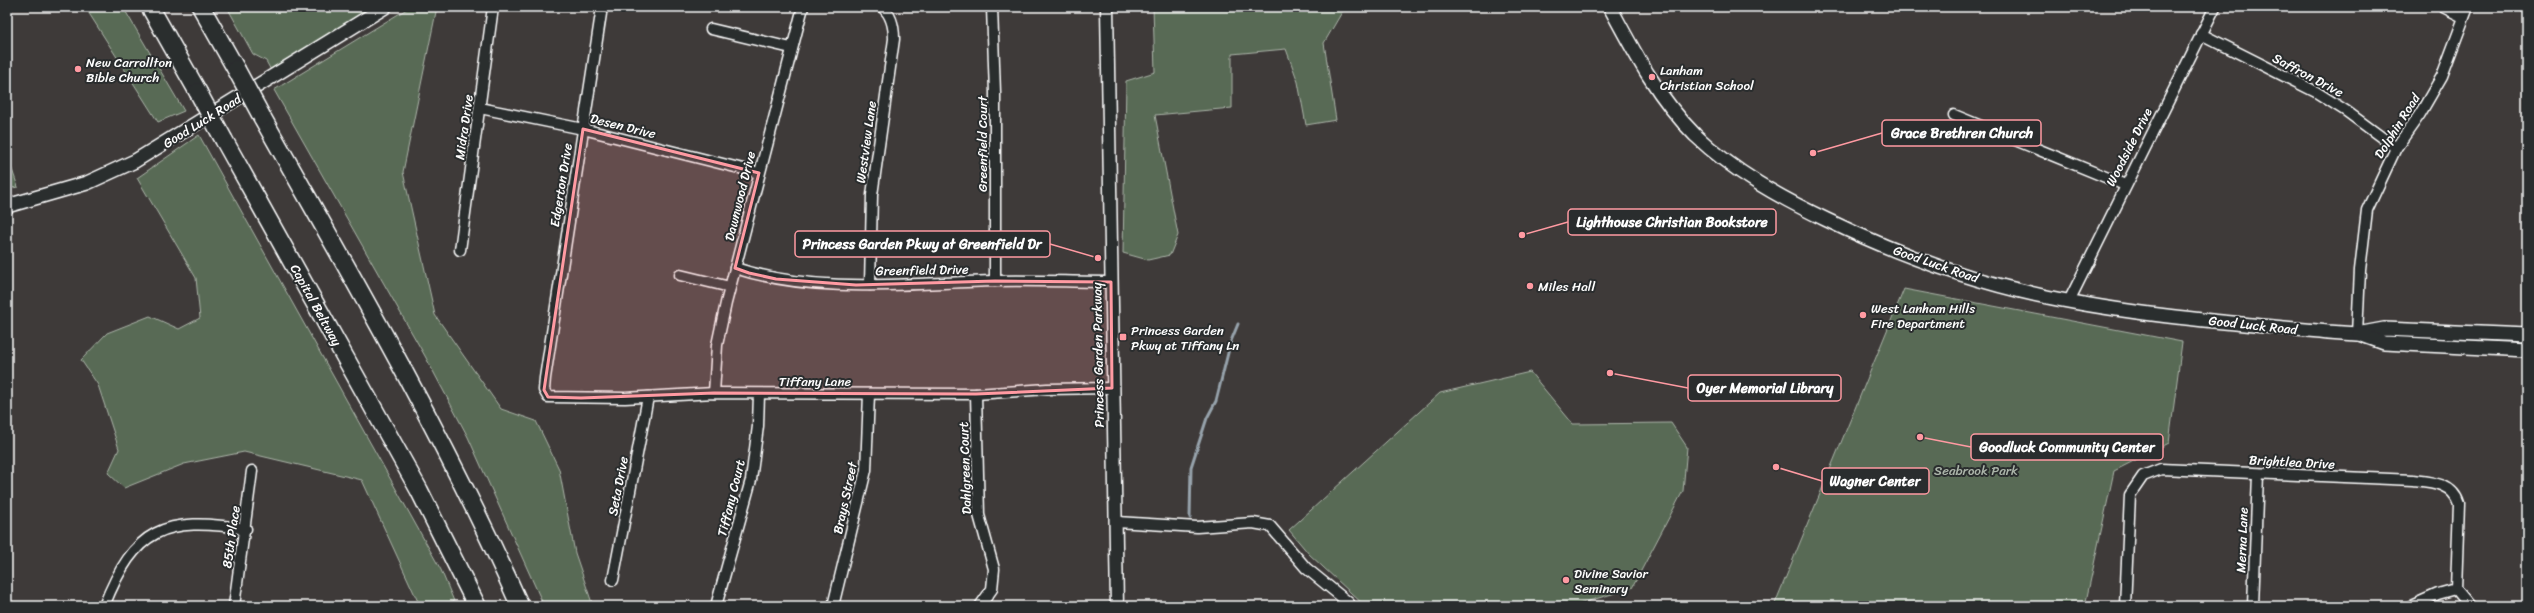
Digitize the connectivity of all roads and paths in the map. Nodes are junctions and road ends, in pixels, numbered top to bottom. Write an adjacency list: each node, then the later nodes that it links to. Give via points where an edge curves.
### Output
1 (150, 7): 52 (highway, Capital Beltway, bridge, via 419,490)
2 (201, 7): 53 (highway, bridge, via 418,396 458,473)
3 (385, 7): 24 (main road, Good Luck Road, via 136,161 87,183)
4 (494, 7): 18 (street, Midra Drive)
5 (602, 7): 20 (street, Edgerton Drive)
6 (803, 7): 17 (street, Dawnwood Drive)
7 (882, 7): 30 (street, Westview Lane, via 894,28 894,40 872,195)
8 (992, 7): 28 (street, Greenfield Court, via 995,93)
9 (1106, 7): 29 (street, Princess Garden Parkway)
10 (1610, 7): 32 (main road, Good Luck Road, via 1639,60 1667,103 1712,150 1751,180 1814,214 1903,254 1977,279)
11 (2215, 7): 16 (street, Woodside Drive)
12 (2443, 7): 14 (street)
13 (2468, 7): 14 (street, Dolphin Road)
14 (2464, 17): 21 (street, Dolphin Road, via 2432,94)
15 (711, 29): 17 (street)
16 (2201, 34): 21 (street, Saffron Drive, via 2316,92); 23 (street, Woodside Drive)
17 (791, 48): 22 (street, Dawnwood Drive)
18 (480, 108): 20 (street, Desen Drive); 25 (street, Midra Drive)
19 (1954, 115): 23 (street)
20 (583, 129): 22 (street, Desen Drive); 36 (street, Edgerton Drive)
21 (2396, 148): 33 (street, Dolphin Road, via 2373,194 2364,223)
22 (759, 173): 26 (street, Dawnwood Drive)
23 (2125, 185): 32 (street, Woodside Drive)
24 (7, 206)
25 (460, 250)
26 (735, 268): 30 (street, Greenfield Drive, via 776,279); 31 (street, Dawnwood Drive)
27 (680, 275): 31 (street)
28 (995, 281): 29 (street, Greenfield Drive); 30 (street, Greenfield Drive)
29 (1111, 282): 37 (street, Princess Garden Parkway)
30 (870, 285)
31 (730, 287): 38 (street, Dawnwood Drive, via 717,345)
32 (2069, 300): 33 (main road, Good Luck Road, via 2180,318)
33 (2357, 334): 34 (main road, Good Luck Road, via 2384,329); 35 (main road, Good Luck Road, via 2384,343)
34 (2527, 335)
35 (2527, 350)
36 (546, 367): 42 (street, Tiffany Lane, via 544,390 548,397)
37 (1112, 388): 41 (street, Tiffany Lane); 45 (street, Princess Garden Parkway)
38 (714, 393): 39 (street, Tiffany Lane); 42 (street, Tiffany Lane)
39 (759, 394): 40 (street, Tiffany Lane); 54 (street, Tiffany Court, via 751,480)
40 (869, 394): 41 (street, Tiffany Lane); 55 (street, Brays Street, via 866,470)
41 (976, 394): 56 (street, Dahlgreen Court, via 979,515 994,569 992,588)
42 (648, 397): 47 (street, Seta Drive)
43 (252, 471): 46 (street, 85th Place)
44 (2258, 474): 48 (street, Brightlea Drive, via 2413,480 2446,486 2453,492 2459,504); 58 (street, Brightlea Drive, via 2161,469 2148,472 2138,480 2130,496 2128,514); 59 (street, Merna Lane)
45 (1117, 522): 49 (street, via 1197,527 1253,523 1270,526 1306,568); 57 (street, Princess Garden Parkway)
46 (246, 529): 50 (street, via 188,523 160,532 139,546 124,561); 51 (street, 85th Place)
47 (613, 580)
48 (2456, 589): 60 (street); 61 (street)
49 (1349, 603)
50 (104, 606)
51 (234, 606)
52 (477, 606)
53 (520, 606)
54 (716, 606)
55 (833, 606)
56 (980, 606)
57 (1117, 606)
58 (2125, 606)
59 (2253, 606)
60 (2411, 606)
61 (2470, 606)

